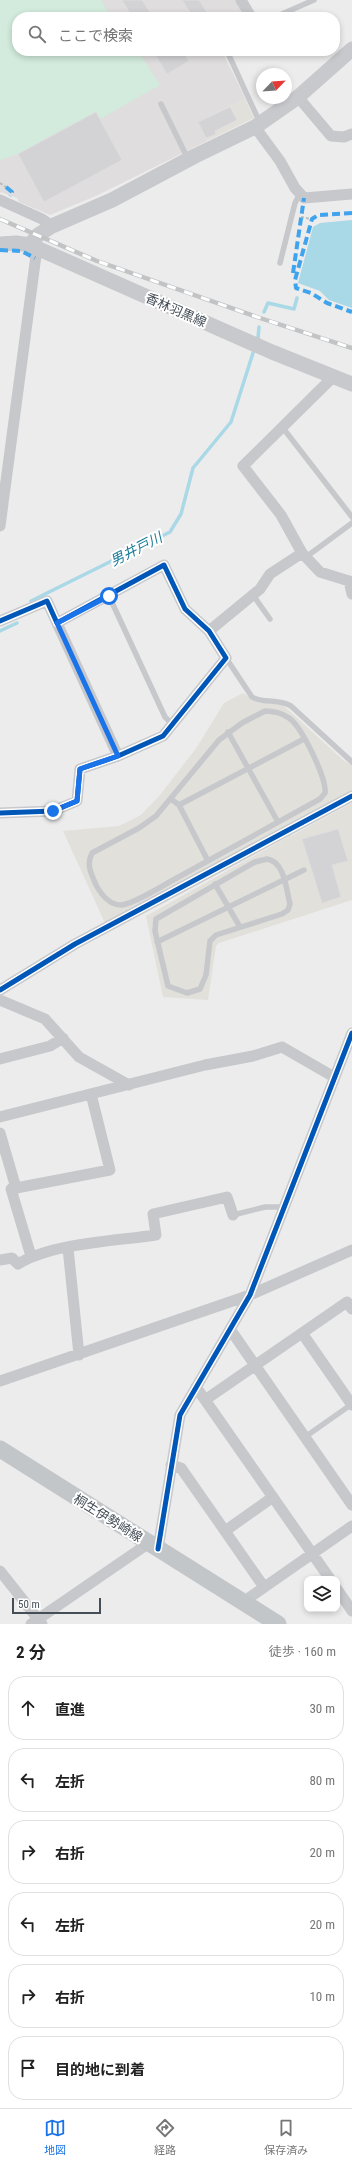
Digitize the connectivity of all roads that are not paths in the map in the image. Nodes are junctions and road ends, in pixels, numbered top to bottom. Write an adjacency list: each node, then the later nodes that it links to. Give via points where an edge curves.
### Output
1 (241, 0): 3 (street)
2 (314, 0): 4 (lane)
3 (248, 12)
4 (286, 12)
5 (352, 49): 7 (street)
6 (228, 56): 9 (lane)
7 (298, 97): 9 (street); 10 (street, via 331,136 344,137)
8 (161, 104): 11 (lane)
9 (258, 126): 11 (street); 13 (street)
10 (352, 134)
11 (188, 159): 15 (street, via 112,200)
12 (352, 194): 13 (street, via 304,198)
13 (299, 195): 18 (lane)
14 (0, 200): 15 (street)
15 (52, 226): 17 (street)
16 (0, 244): 17 (street, 香林羽黒線, via 16,243)
17 (33, 247): 19 (street, 香林羽黒線, via 272,352); 23 (street)
18 (280, 263)
19 (334, 376): 20 (street, 香林羽黒線); 21 (street)
20 (352, 384)
21 (283, 428): 22 (lane); 25 (street, via 243,466 281,515)
22 (352, 516)
23 (0, 522)
24 (352, 523): 25 (lane)
25 (304, 555): 26 (street, via 320,572 349,581); 27 (street, via 270,574)
26 (352, 594)
27 (254, 595): 29 (lane); 32 (street)
28 (109, 596): 31 (street); 32 (street, via 164,565 185,609); 34 (lane, via 165,717)
29 (270, 619)
30 (0, 621): 31 (street, via 46,601)
31 (57, 623): 37 (street)
32 (209, 631): 33 (street)
33 (226, 658): 34 (street); 38 (lane, via 252,696 257,700 284,702 291,706)
34 (172, 724): 37 (street, via 163,736)
35 (228, 732): 36 (lane, via 265,711 274,711 290,718); 39 (lane); 41 (lane)
36 (304, 740): 39 (lane); 44 (lane, via 324,779 325,793 320,799)
37 (118, 756): 43 (street, via 80,769 77,801 53,811)
38 (352, 762)
39 (248, 768): 42 (lane); 44 (lane)
40 (352, 796): 52 (street, via 75,944)
41 (172, 799): 42 (lane); 45 (lane, via 149,821 92,853 89,864 98,889 108,901 123,905)
42 (179, 804): 45 (lane)
43 (0, 813)
44 (278, 822): 45 (lane)
45 (208, 861)
46 (304, 870): 47 (lane)
47 (283, 879): 48 (lane, via 278,864 267,859 255,862); 49 (lane); 50 (lane, via 290,904 288,910)
48 (215, 884): 49 (lane); 51 (lane, via 156,919 154,923)
49 (228, 907): 50 (lane); 51 (lane)
50 (240, 927): 51 (lane, via 216,935 210,941 204,984 200,989 187,993 168,986)
51 (157, 942)
52 (0, 990)
53 (0, 1000): 55 (street, via 46,1019)
54 (352, 1035): 57 (street)
55 (62, 1038): 56 (street, via 50,1046); 58 (street, via 79,1057)
56 (0, 1059)
57 (334, 1077): 58 (street, via 282,1047); 63 (street)
58 (129, 1085): 59 (street)
59 (91, 1094): 60 (street); 62 (street, via 110,1170)
60 (0, 1116)
61 (0, 1133): 62 (street)
62 (16, 1188): 67 (street, via 11,1189)
63 (284, 1207): 64 (lane, via 265,1207); 69 (street)
64 (233, 1215): 65 (street, via 227,1197 153,1214 156,1235)
65 (68, 1248): 67 (street); 73 (street)
66 (352, 1250): 69 (street)
67 (32, 1256): 68 (street, via 18,1264 12,1258)
68 (0, 1260)
69 (250, 1295): 71 (street); 73 (street)
70 (352, 1309): 72 (street, via 347,1302)
71 (230, 1329): 74 (street); 76 (street)
72 (302, 1332): 74 (street); 78 (street)
73 (80, 1355): 75 (street)
74 (255, 1364): 77 (street); 79 (street)
75 (0, 1381)
76 (196, 1387): 77 (street); 81 (street, via 180,1415)
77 (205, 1400): 83 (street)
78 (352, 1405): 79 (lane)
79 (305, 1437): 82 (street)
80 (0, 1449): 87 (main road, 桐生伊勢崎線)
81 (171, 1465): 86 (street, via 181,1468); 87 (street)
82 (348, 1490): 84 (street)
83 (272, 1497): 86 (street); 88 (street)
84 (352, 1505)
85 (352, 1526): 88 (street)
86 (225, 1531): 91 (street)
87 (153, 1546): 93 (main road, 桐生伊勢崎線); 95 (street)
88 (312, 1554): 90 (street); 91 (street)
89 (0, 1571): 95 (street)
90 (328, 1576)
91 (264, 1587): 93 (street)
92 (340, 1593): 94 (street)
93 (243, 1602): 96 (main road, 桐生伊勢崎線)
94 (352, 1611)
95 (37, 1623)
96 (278, 1624)

